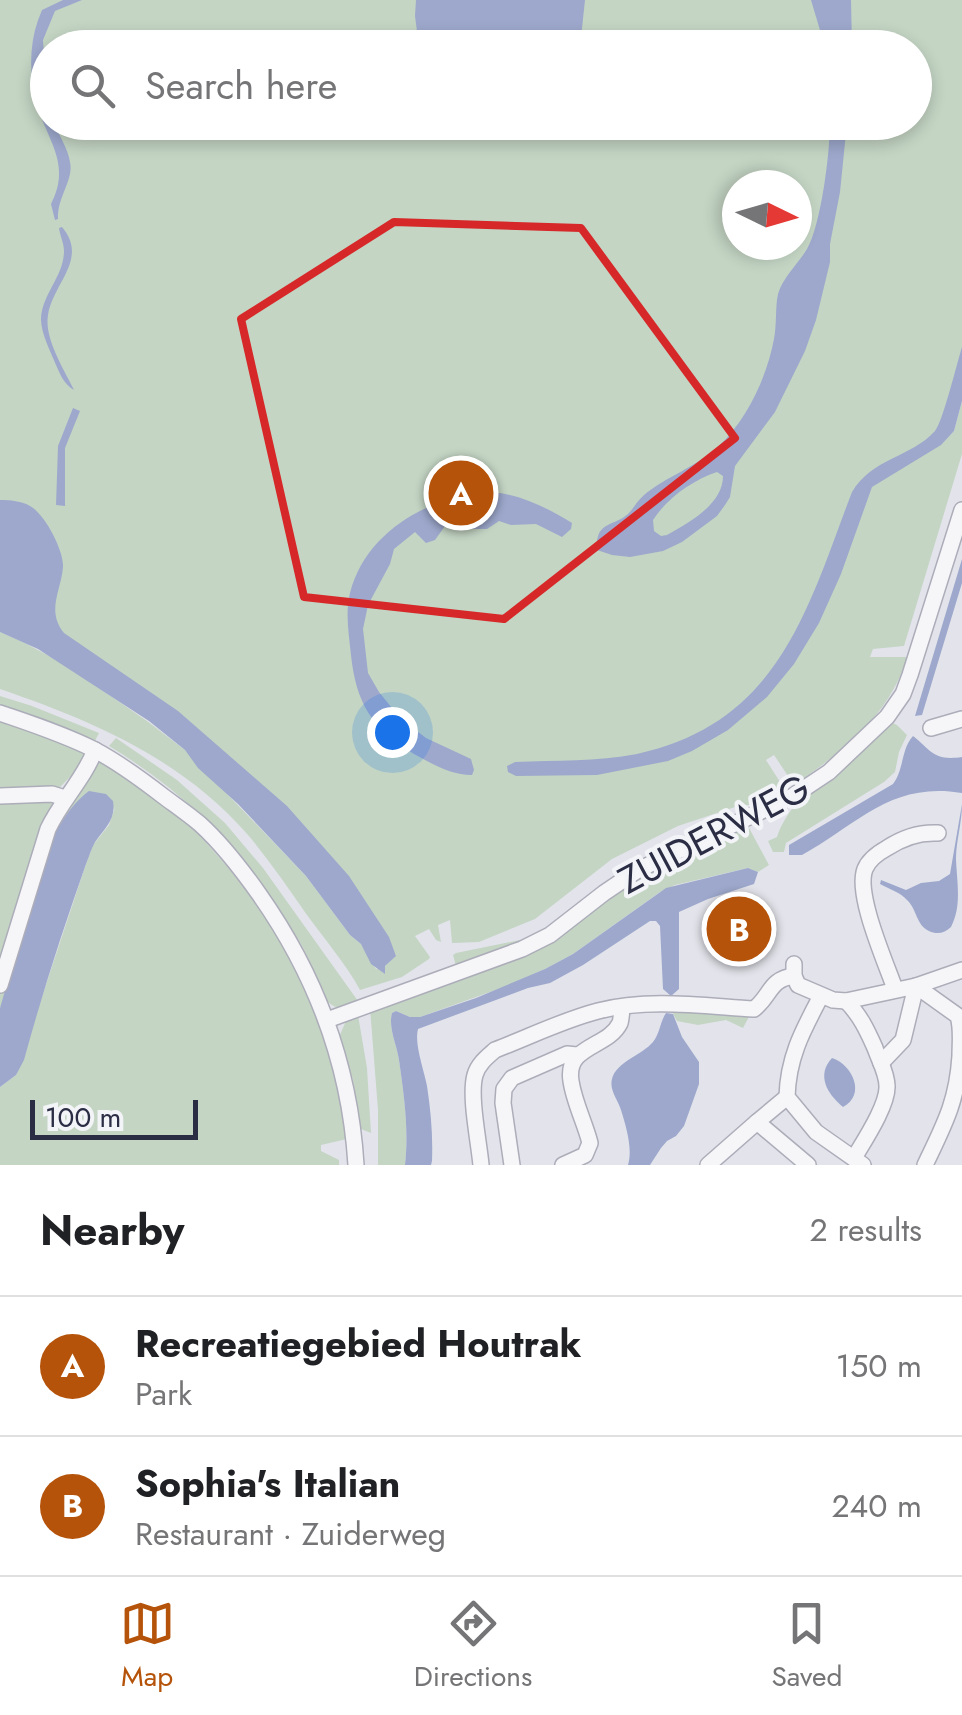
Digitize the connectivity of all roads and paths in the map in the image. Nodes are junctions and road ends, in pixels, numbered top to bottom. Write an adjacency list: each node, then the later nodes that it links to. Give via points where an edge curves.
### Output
1 (962, 510): 16 (street, ZUIDERWEG, via 902,694 887,718 829,772 782,802 638,870 536,942)
2 (0, 713): 5 (street)
3 (962, 719): 4 (street)
4 (931, 728)
5 (94, 750): 7 (street); 16 (street, via 201,826 242,870 282,926)
6 (0, 796): 7 (street)
7 (65, 798): 10 (street, via 40,851)
8 (938, 832): 12 (street, via 891,845 865,869 868,911)
9 (962, 970): 11 (street)
10 (0, 985)
11 (916, 986): 12 (street); 18 (street, via 903,1040); 28 (street, via 958,1016 961,1028 953,1104)
12 (894, 989): 14 (street)
13 (821, 996): 14 (street); 15 (street, via 798,985 794,970 754,1009); 19 (street, via 789,1067)
14 (846, 1001): 18 (street)
15 (622, 1007): 17 (street, via 616,1028); 23 (street, via 485,1058 473,1090)
16 (327, 1020): 22 (street, via 346,1086)
17 (578, 1055): 24 (street, via 512,1078 504,1089); 25 (street, via 570,1080 590,1143 585,1154)
18 (881, 1063): 21 (street, via 885,1098)
19 (787, 1096): 20 (street); 21 (street, via 816,1132)
20 (757, 1122): 26 (street); 27 (street)
21 (859, 1162)
22 (356, 1165)
23 (481, 1165)
24 (512, 1165)
25 (562, 1165)
26 (708, 1165)
27 (808, 1165)
28 (925, 1165)

